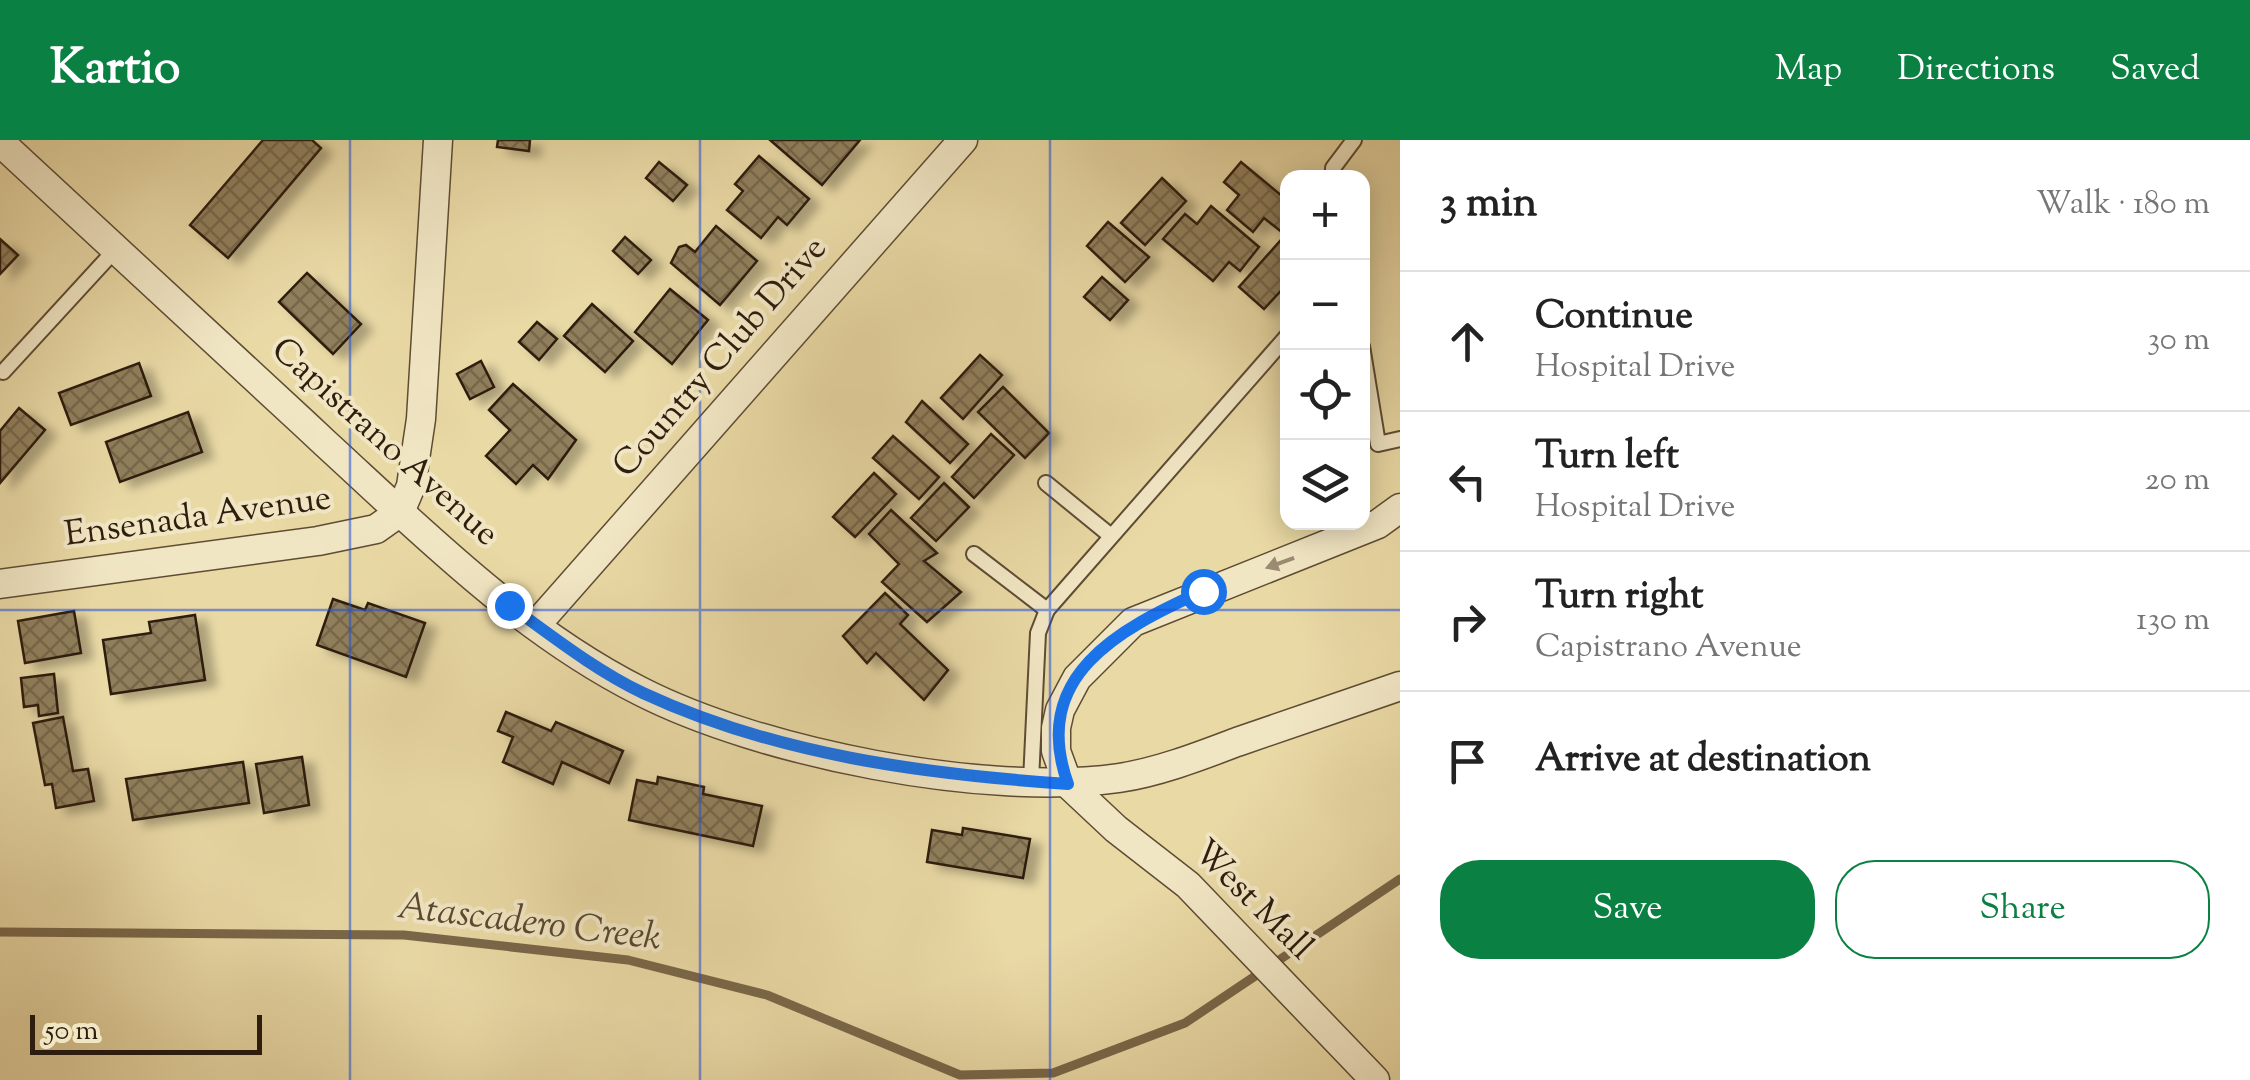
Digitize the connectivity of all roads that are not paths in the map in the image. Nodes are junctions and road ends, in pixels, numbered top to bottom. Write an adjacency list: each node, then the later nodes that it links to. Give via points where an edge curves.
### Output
1 (438, 140): 13 (street, via 421,419 411,486)
2 (962, 140): 18 (street, Country Club Drive)
3 (1354, 140): 5 (lane)
4 (0, 142): 6 (street, Capistrano Avenue)
5 (1333, 170)
6 (116, 249): 9 (lane); 13 (street, Capistrano Avenue)
7 (1280, 344): 14 (lane)
8 (1363, 350): 10 (lane, via 1378,444)
9 (2, 372)
10 (1400, 440)
11 (1046, 483): 14 (lane)
12 (1400, 508): 21 (street, one-way to 21, via 1378,524 1133,622 1078,678 1060,710 1056,751)
13 (400, 512): 16 (street, Ensenada Avenue, via 376,530 318,541); 18 (street, Capistrano Avenue)
14 (1111, 536): 17 (lane)
15 (974, 554): 17 (lane)
16 (0, 584)
17 (1047, 610): 20 (lane, via 1038,633)
18 (536, 624): 20 (street, Capistrano Avenue, via 641,692 718,722 843,756)
19 (1400, 686): 21 (street, Capistrano Avenue, via 1178,762)
20 (1031, 781): 21 (street, Capistrano Avenue)
21 (1068, 784): 22 (street, West Mall, via 1188,885)
22 (1375, 1080)

